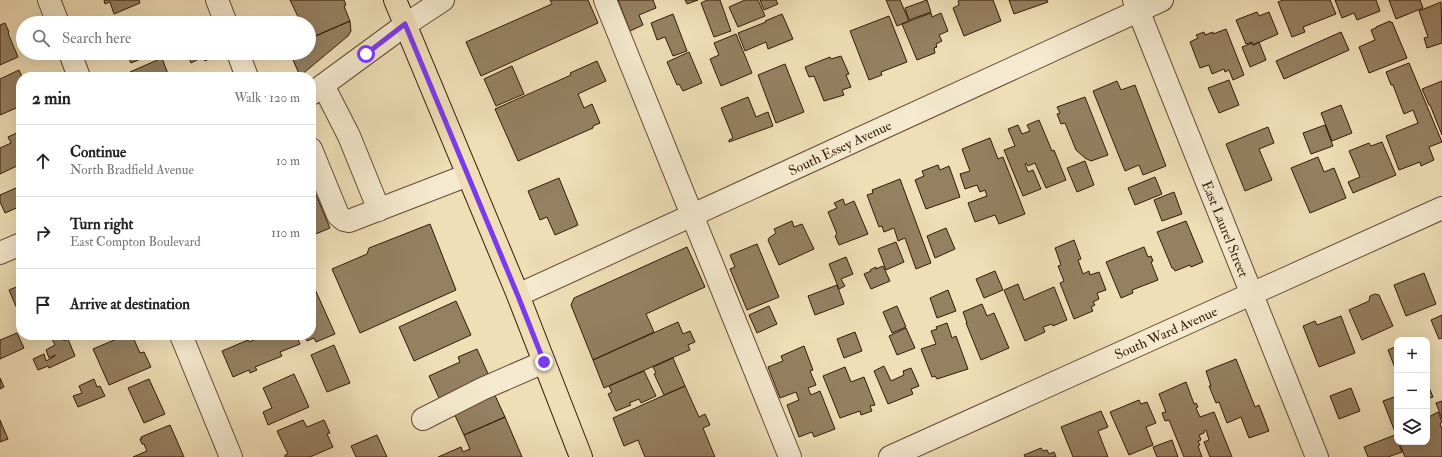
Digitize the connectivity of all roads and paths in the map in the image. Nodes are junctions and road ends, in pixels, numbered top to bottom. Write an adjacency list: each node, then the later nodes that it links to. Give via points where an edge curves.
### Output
1 (49, 0): 8 (street)
2 (217, 0): 9 (street)
3 (396, 0): 10 (main road)
4 (444, 0): 10 (street)
5 (605, 0): 20 (street)
6 (1162, 0): 7 (street, South Essey Avenue)
7 (1136, 5): 20 (street, South Essey Avenue); 23 (street, East Laurel Street)
8 (55, 16)
9 (223, 16)
10 (405, 24): 15 (street); 17 (main road)
11 (73, 60): 13 (street)
12 (241, 60): 14 (street)
13 (77, 72)
14 (245, 72)
15 (317, 89): 19 (street, via 349,136)
16 (316, 161): 19 (street, via 338,215 344,220 349,221)
17 (468, 175): 19 (street); 24 (main road)
18 (1442, 208): 23 (street, South Ward Avenue)
19 (379, 210)
20 (693, 215): 24 (street, South Essey Avenue); 30 (street)
21 (16, 246): 22 (street)
22 (0, 253)
23 (1251, 295): 31 (street, South Ward Avenue); 32 (street, East Laurel Street)
24 (518, 296): 26 (main road)
25 (183, 340): 28 (street)
26 (544, 362): 27 (street); 29 (main road)
27 (423, 419)
28 (231, 457)
29 (581, 457)
30 (790, 457)
31 (890, 457)
32 (1317, 457)

